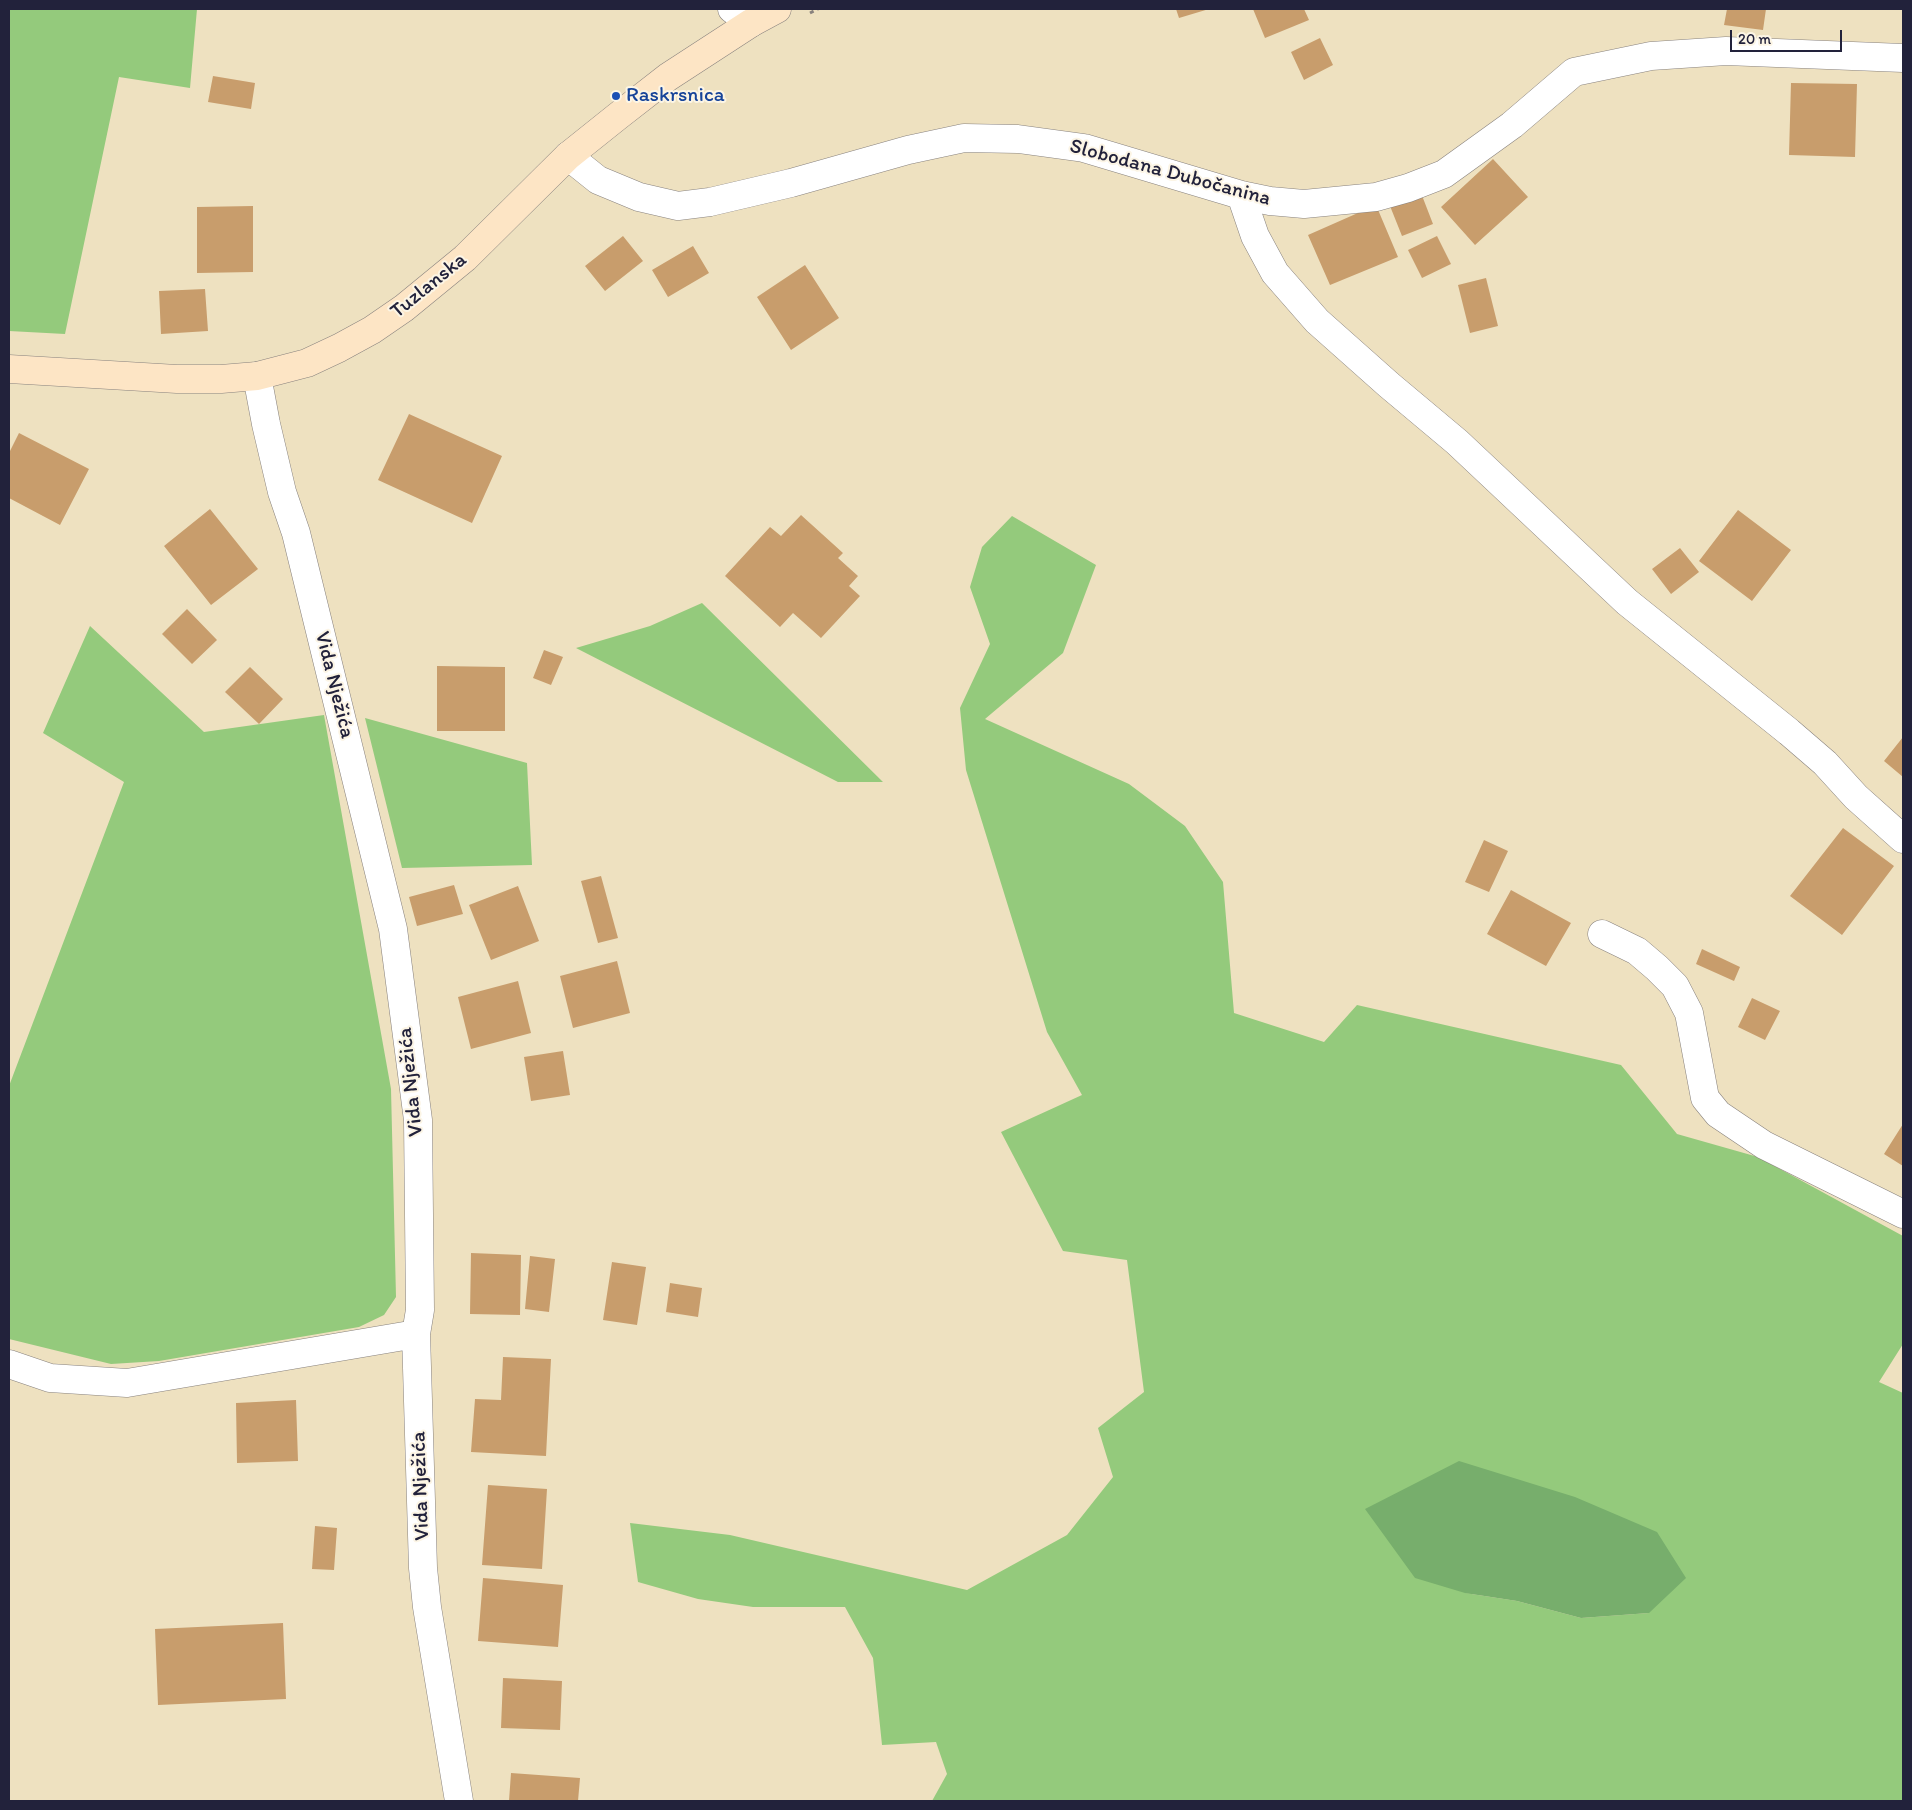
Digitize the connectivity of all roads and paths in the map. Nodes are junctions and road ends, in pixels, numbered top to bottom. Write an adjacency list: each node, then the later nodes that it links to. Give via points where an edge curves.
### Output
1 (776, 9): 2 (street, Tuzlanska)
2 (741, 16): 4 (street, Tuzlanska)
3 (1903, 58): 5 (street, Slobodana Dubočanina, via 1726,51 1651,56 1574,72 1512,125 1444,174 1408,188 1376,197 1304,204 1270,202)
4 (568, 156): 5 (street, Slobodana Dubočanina, via 598,180 639,197 678,206 710,202 790,183 964,138 1018,139 1084,148); 7 (street, Tuzlanska, via 465,258 404,308 372,330 315,359)
5 (1242, 195): 8 (street, via 1254,236 1275,273 1317,321 1457,442 1627,602 1825,763 1856,797)
6 (9, 369): 7 (street, Tuzlanska, via 177,379)
7 (257, 376): 11 (street, Vida Nježića, via 282,492 296,533 393,929 418,1120 420,1310)
8 (1903, 839)
9 (1602, 934): 10 (street, via 1637,951 1674,986 1689,1013 1705,1098 1718,1114 1764,1144)
10 (1903, 1214)
11 (416, 1334): 12 (street, via 127,1383 50,1378); 13 (street, Vida Nježića, via 423,1568)
12 (9, 1364)
13 (458, 1801)

